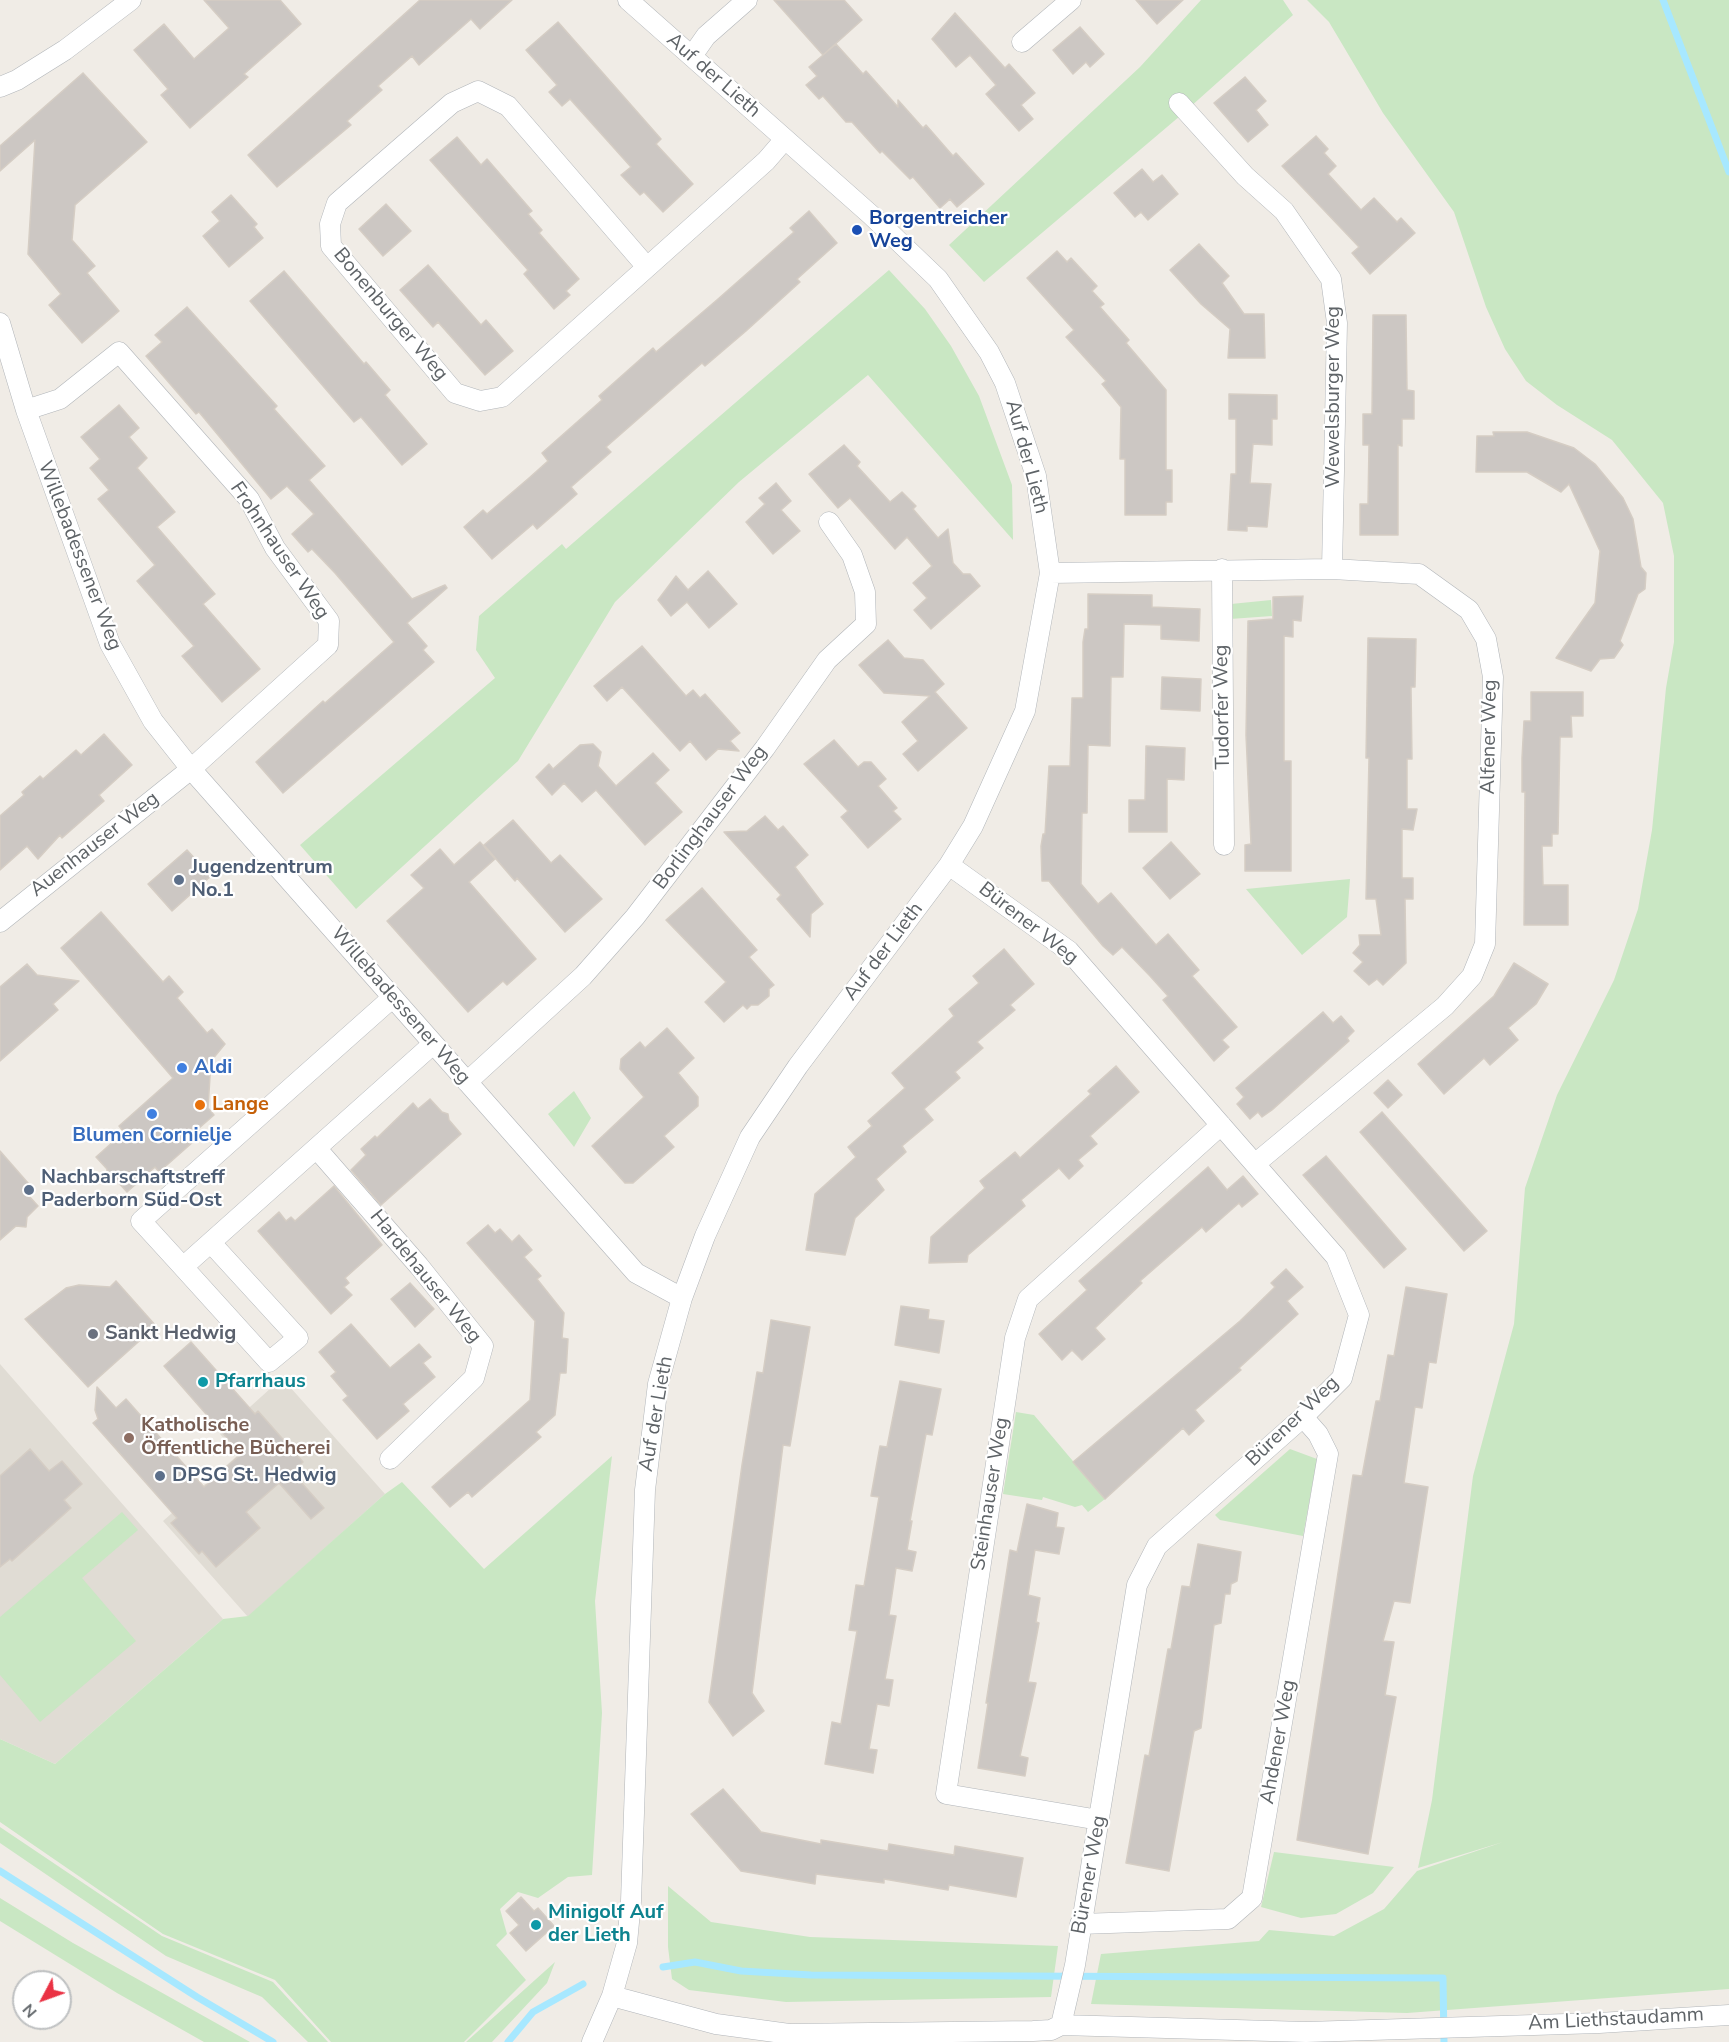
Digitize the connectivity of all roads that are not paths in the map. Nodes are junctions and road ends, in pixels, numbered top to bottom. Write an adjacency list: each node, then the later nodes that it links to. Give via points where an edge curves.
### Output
1 (131, 0): 7 (street, via 65,50)
2 (628, 0): 6 (street, Auf der Lieth)
3 (747, 0): 6 (street, via 706,36)
4 (1071, 0): 5 (street)
5 (1022, 42)
6 (692, 56): 9 (street, Auf der Lieth)
7 (0, 87)
8 (1179, 103): 15 (street, Wewelsburger Weg, via 1245,176 1284,211 1331,279 1337,322)
9 (785, 139): 10 (street, Bonenburger Weg, via 766,161); 16 (street, Auf der Lieth, via 938,279 989,352 1005,383 1036,476)
10 (646, 266): 10 (street, Bonenburger Weg, via 502,397 480,401 455,393 338,255 331,246 330,224 338,203 452,103 478,91 508,106)
11 (0, 323): 12 (street, Willebadessener Weg)
12 (26, 410): 17 (street, Willebadessener Weg, via 110,644 153,721); 17 (street, Frohnhauser Weg, via 60,399 120,352 249,499 274,548 329,621 328,645)
13 (829, 522): 23 (street, Borlinghauser Weg, via 855,564 865,592 866,624 827,660 765,748 622,932 583,976)
14 (1222, 569): 15 (street, Alfener Weg); 16 (street, Alfener Weg); 18 (street, Tudorfer Weg)
15 (1332, 569): 26 (street, Alfener Weg, via 1419,574 1469,610 1486,639 1493,677 1485,944 1472,976 1445,1006)
16 (1050, 573): 19 (street, Auf der Lieth, via 1025,711 973,826)
17 (191, 769): 20 (street, Auenhauser Weg); 21 (street, Willebadessener Weg)
18 (1224, 845)
19 (949, 865): 24 (street, Bürener Weg, via 1069,951); 29 (street, Auf der Lieth, via 798,1066 750,1137)
20 (0, 922)
21 (392, 998): 22 (street, Willebadessener Weg); 28 (street, via 141,1221)
22 (433, 1044): 23 (street, Willebadessener Weg); 25 (street)
23 (467, 1082): 29 (street, Willebadessener Weg, via 636,1273)
24 (1221, 1125): 26 (street, Bürener Weg); 32 (street, Steinhauser Weg, via 1028,1299 1015,1338 946,1794)
25 (317, 1149): 27 (street); 31 (street, Hardehauser Weg, via 483,1346 474,1378)
26 (1256, 1163): 30 (street, Bürener Weg, via 1336,1257 1359,1315 1342,1378)
27 (212, 1244): 28 (street); 28 (street, via 298,1338 269,1362)
28 (183, 1268)
29 (682, 1298): 34 (street, Auf der Lieth, via 658,1384 645,1490 631,1900 627,1943)
30 (1303, 1417): 32 (street, Bürener Weg, via 1157,1546 1137,1585); 33 (street, Ahdener Weg, via 1328,1454 1252,1898 1228,1919)
31 (390, 1460)
32 (1099, 1820): 33 (street, Bürener Weg)
33 (1080, 1924): 36 (street, Bürener Weg)
34 (612, 1996): 36 (street, via 716,2024 789,2034 1033,2031); 37 (street, Auf der Lieth)
35 (1729, 2015): 36 (street, Am Liethstaudamm, via 1306,2032)
36 (1061, 2025)
37 (592, 2042)

